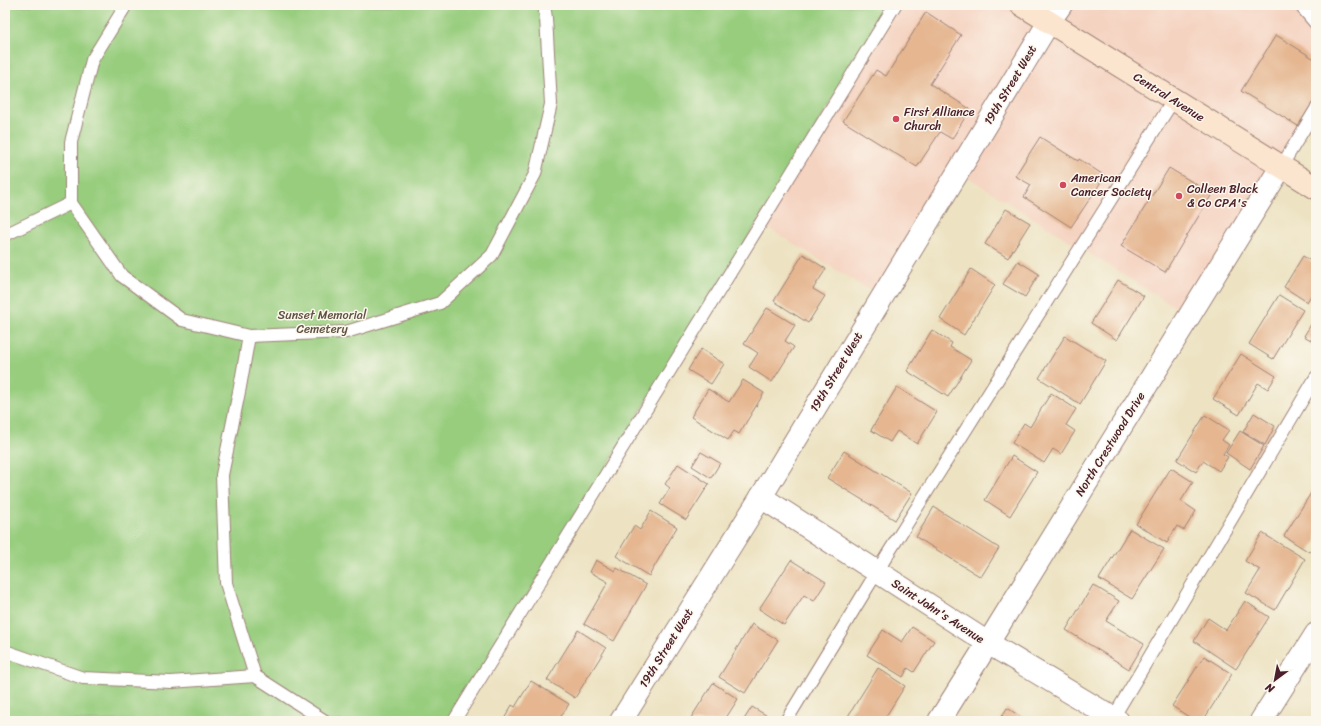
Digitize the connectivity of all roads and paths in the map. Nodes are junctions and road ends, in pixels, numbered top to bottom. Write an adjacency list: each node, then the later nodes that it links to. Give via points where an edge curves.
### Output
1 (126, 5): 12 (lane, via 92,60 71,142)
2 (544, 5): 14 (lane, via 551,104 535,174 492,255 440,303 346,332)
3 (895, 5): 24 (lane)
4 (1022, 5): 6 (main road, Central Avenue)
5 (1300, 5): 7 (lane)
6 (1055, 13): 8 (main road, Central Avenue); 16 (street, 19th Street West)
7 (1316, 24)
8 (1174, 99): 10 (main road, Central Avenue); 17 (lane)
9 (1316, 109): 10 (lane)
10 (1281, 167): 11 (main road, Central Avenue); 19 (street, North Crestwood Drive)
11 (1316, 188)
12 (70, 203): 13 (lane); 14 (lane, via 122,276 182,320)
13 (5, 235)
14 (249, 336): 21 (lane, via 222,475 226,583)
15 (1316, 377): 22 (lane)
16 (761, 498): 17 (street, Saint John's Avenue); 25 (street, 19th Street West)
17 (877, 572): 19 (street, Saint John's Avenue); 26 (lane)
18 (1316, 634): 28 (street)
19 (988, 643): 22 (street, Saint John's Avenue); 27 (street, North Crestwood Drive)
20 (5, 650): 21 (lane, via 82,678 171,682)
21 (255, 676): 23 (lane)
22 (1115, 719)
23 (325, 721)
24 (454, 721)
25 (621, 721)
26 (786, 721)
27 (939, 721)
28 (1261, 721)

